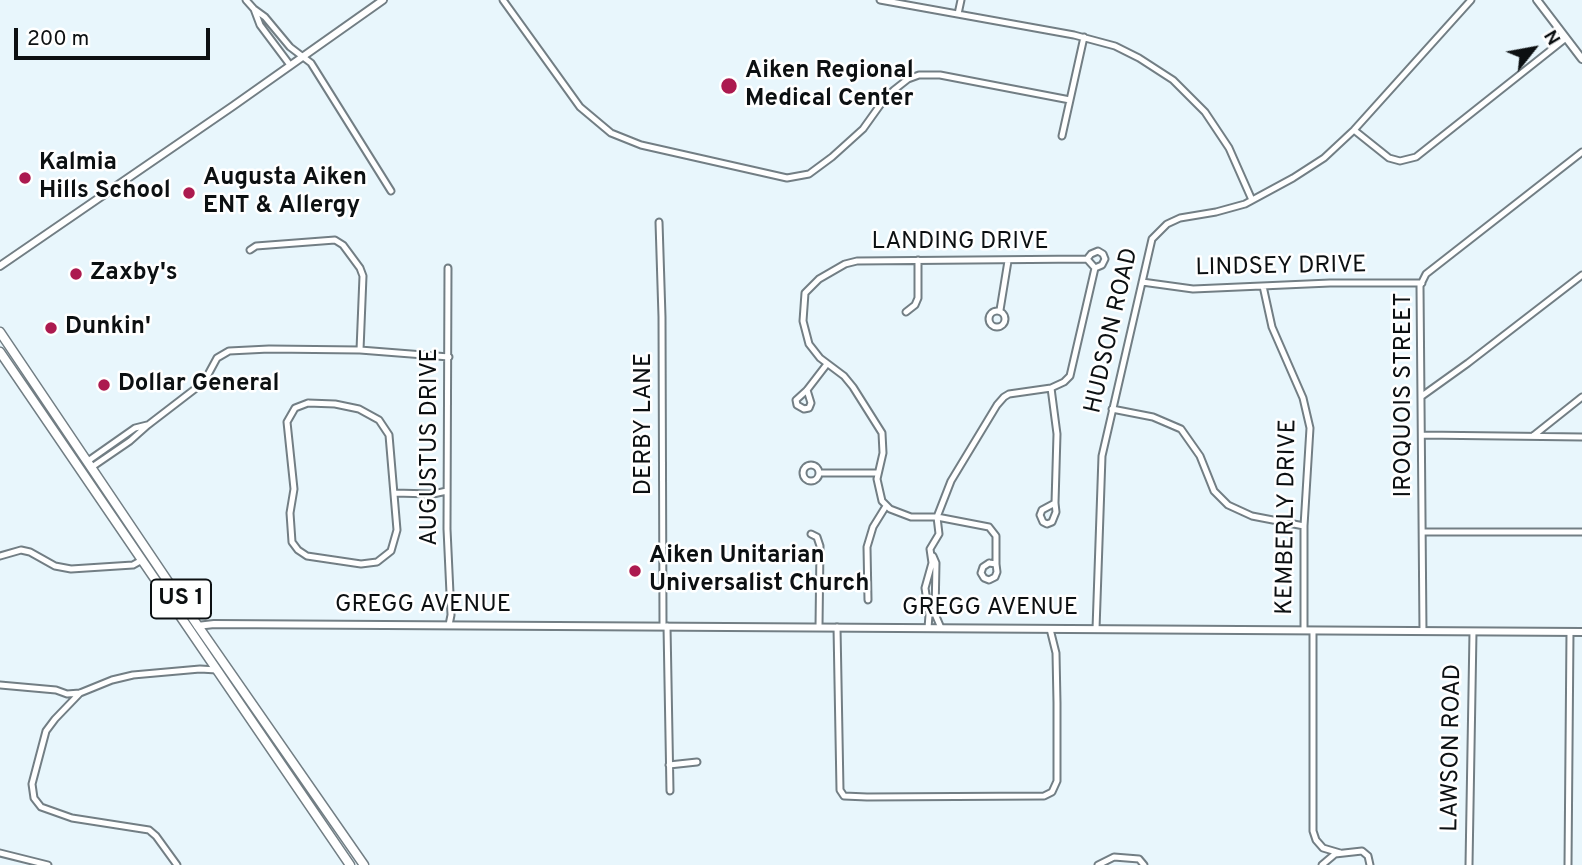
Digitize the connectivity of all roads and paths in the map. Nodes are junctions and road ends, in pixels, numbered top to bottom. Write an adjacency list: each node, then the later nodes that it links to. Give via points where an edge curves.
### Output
1 (246, 0): 8 (street)
2 (383, 0): 12 (street)
3 (880, 0): 9 (street)
4 (961, 0): 9 (street)
5 (1471, 0): 16 (street, HUDSON ROAD)
6 (1537, 0): 11 (street)
7 (503, 1): 15 (street, via 580,107 611,132 641,145 787,178 809,174 847,145 883,101 914,76 940,75)
8 (254, 9): 12 (street); 14 (street, via 260,25)
9 (958, 15): 10 (street)
10 (1084, 37): 15 (street); 20 (street, via 1139,58 1185,89 1223,136)
11 (1566, 38): 13 (street); 16 (street, via 1416,157 1388,158)
12 (301, 58): 14 (street); 19 (street, via 311,63)
13 (1582, 58)
14 (290, 65): 26 (street)
15 (1070, 100): 17 (street)
16 (1354, 131): 20 (street, HUDSON ROAD, via 1311,167)
17 (1062, 135)
18 (1582, 152): 31 (street, IROQUOIS STREET, via 1426,274)
19 (391, 191)
20 (1252, 200): 30 (street, HUDSON ROAD, via 1167,224 1152,239)
21 (659, 222): 68 (street, DERBY LANE)
22 (250, 250): 36 (street, via 335,240 343,245 363,276)
23 (1087, 259): 25 (street, LANDING DRIVE); 28 (street); 28 (street, via 1095,251 1103,254 1104,262)
24 (918, 260): 25 (street, LANDING DRIVE); 34 (street, via 918,298); 39 (street, LANDING DRIVE, via 850,262 809,288 803,302 804,329 809,344)
25 (1008, 261): 33 (street)
26 (0, 266)
27 (448, 268): 38 (street, AUGUSTUS DRIVE)
28 (1095, 268): 40 (street, via 1071,372)
29 (1582, 275): 42 (street)
30 (1142, 282): 32 (street, LINDSEY DRIVE, via 1193,289); 44 (street, HUDSON ROAD)
31 (1422, 283): 32 (street, LINDSEY DRIVE); 42 (street, IROQUOIS STREET)
32 (1263, 286): 56 (street, KEMBERLY DRIVE, via 1277,341 1309,418)
33 (1000, 310)
34 (906, 312)
35 (0, 332): 48 (main road, US 1)
36 (360, 350): 38 (street); 48 (street, via 229,351 217,358 204,382 136,437)
37 (0, 352): 63 (main road, US 1)
38 (449, 357): 51 (street, AUGUSTUS DRIVE)
39 (827, 364): 41 (street); 50 (street, LANDING DRIVE, via 853,387 882,433)
40 (1051, 388): 53 (street, via 1057,434); 55 (street, via 1009,394 1000,401 956,470)
41 (807, 390)
42 (1422, 396): 45 (street, IROQUOIS STREET)
43 (1582, 397): 46 (street)
44 (1112, 409): 56 (street, via 1153,417 1181,429 1200,456 1214,491 1227,505 1252,516); 75 (street, HUDSON ROAD, via 1102,456)
45 (1422, 435): 46 (street); 57 (street, IROQUOIS STREET)
46 (1533, 436): 47 (street)
47 (1582, 437)
48 (90, 464): 61 (main road, US 1)
49 (820, 473): 50 (street)
50 (877, 473): 54 (street, LANDING DRIVE, via 878,490)
51 (447, 491): 52 (street); 66 (street, AUGUSTUS DRIVE)
52 (394, 493): 52 (street, via 391,441 379,420 359,409 335,404 308,403 291,413 287,427 294,489 290,532 302,554 361,564 383,559 397,530)
53 (1055, 503)
54 (886, 506): 55 (street, via 911,517); 65 (street, via 867,547)
55 (937, 517): 60 (street, via 939,534); 64 (street, via 989,527 996,536)
56 (1304, 526): 76 (street, KEMBERLY DRIVE)
57 (1423, 531): 58 (street); 78 (street, IROQUOIS STREET)
58 (1582, 532)
59 (811, 534): 69 (street, via 820,546)
60 (930, 549): 72 (street, via 932,563 925,588); 73 (street, via 936,563 935,614)
61 (150, 554): 63 (street); 67 (main road, US 1)
62 (0, 556): 63 (street, via 21,550 71,569)
63 (141, 561): 70 (main road, US 1)
64 (996, 564)
65 (868, 600)
66 (449, 625): 67 (street, GREGG AVENUE); 68 (street, GREGG AVENUE)
67 (198, 626): 70 (street, GREGG AVENUE); 82 (main road, US 1)
68 (665, 626): 69 (street, GREGG AVENUE); 87 (street, DERBY LANE)
69 (819, 627): 71 (street, GREGG AVENUE)
70 (188, 628): 83 (main road, US 1)
71 (837, 628): 72 (street, GREGG AVENUE); 74 (street, via 839,784 842,795 867,797 1044,796 1055,789 1056,653)
72 (928, 628): 73 (street, GREGG AVENUE)
73 (941, 628): 74 (street, GREGG AVENUE)
74 (1050, 629): 75 (street, GREGG AVENUE)
75 (1096, 629): 76 (street, GREGG AVENUE)
76 (1304, 631): 77 (street, GREGG AVENUE)
77 (1313, 631): 78 (street, GREGG AVENUE); 90 (street, via 1313,831 1323,848)
78 (1423, 631): 79 (street, GREGG AVENUE)
79 (1473, 632): 80 (street, GREGG AVENUE); 99 (street, LAWSON ROAD)
80 (1570, 632): 81 (street, GREGG AVENUE); 100 (street)
81 (1582, 632)
82 (226, 665): 83 (street); 94 (main road, US 1)
83 (217, 670): 85 (street, via 133,675); 93 (main road, US 1)
84 (0, 685): 85 (street)
85 (80, 693): 92 (street, via 46,731 32,784 36,802 84,821 149,830)
86 (697, 762): 87 (street)
87 (669, 765): 88 (street, DERBY LANE)
88 (670, 791)
89 (0, 853): 91 (street)
90 (1340, 853): 97 (street); 98 (street, via 1362,851)
91 (48, 865)
92 (177, 865)
93 (349, 865)
94 (364, 865)
95 (1098, 865): 96 (street, via 1114,856 1139,859)
96 (1144, 865)
97 (1322, 865)
98 (1370, 865)
99 (1469, 865)
100 (1568, 865)

